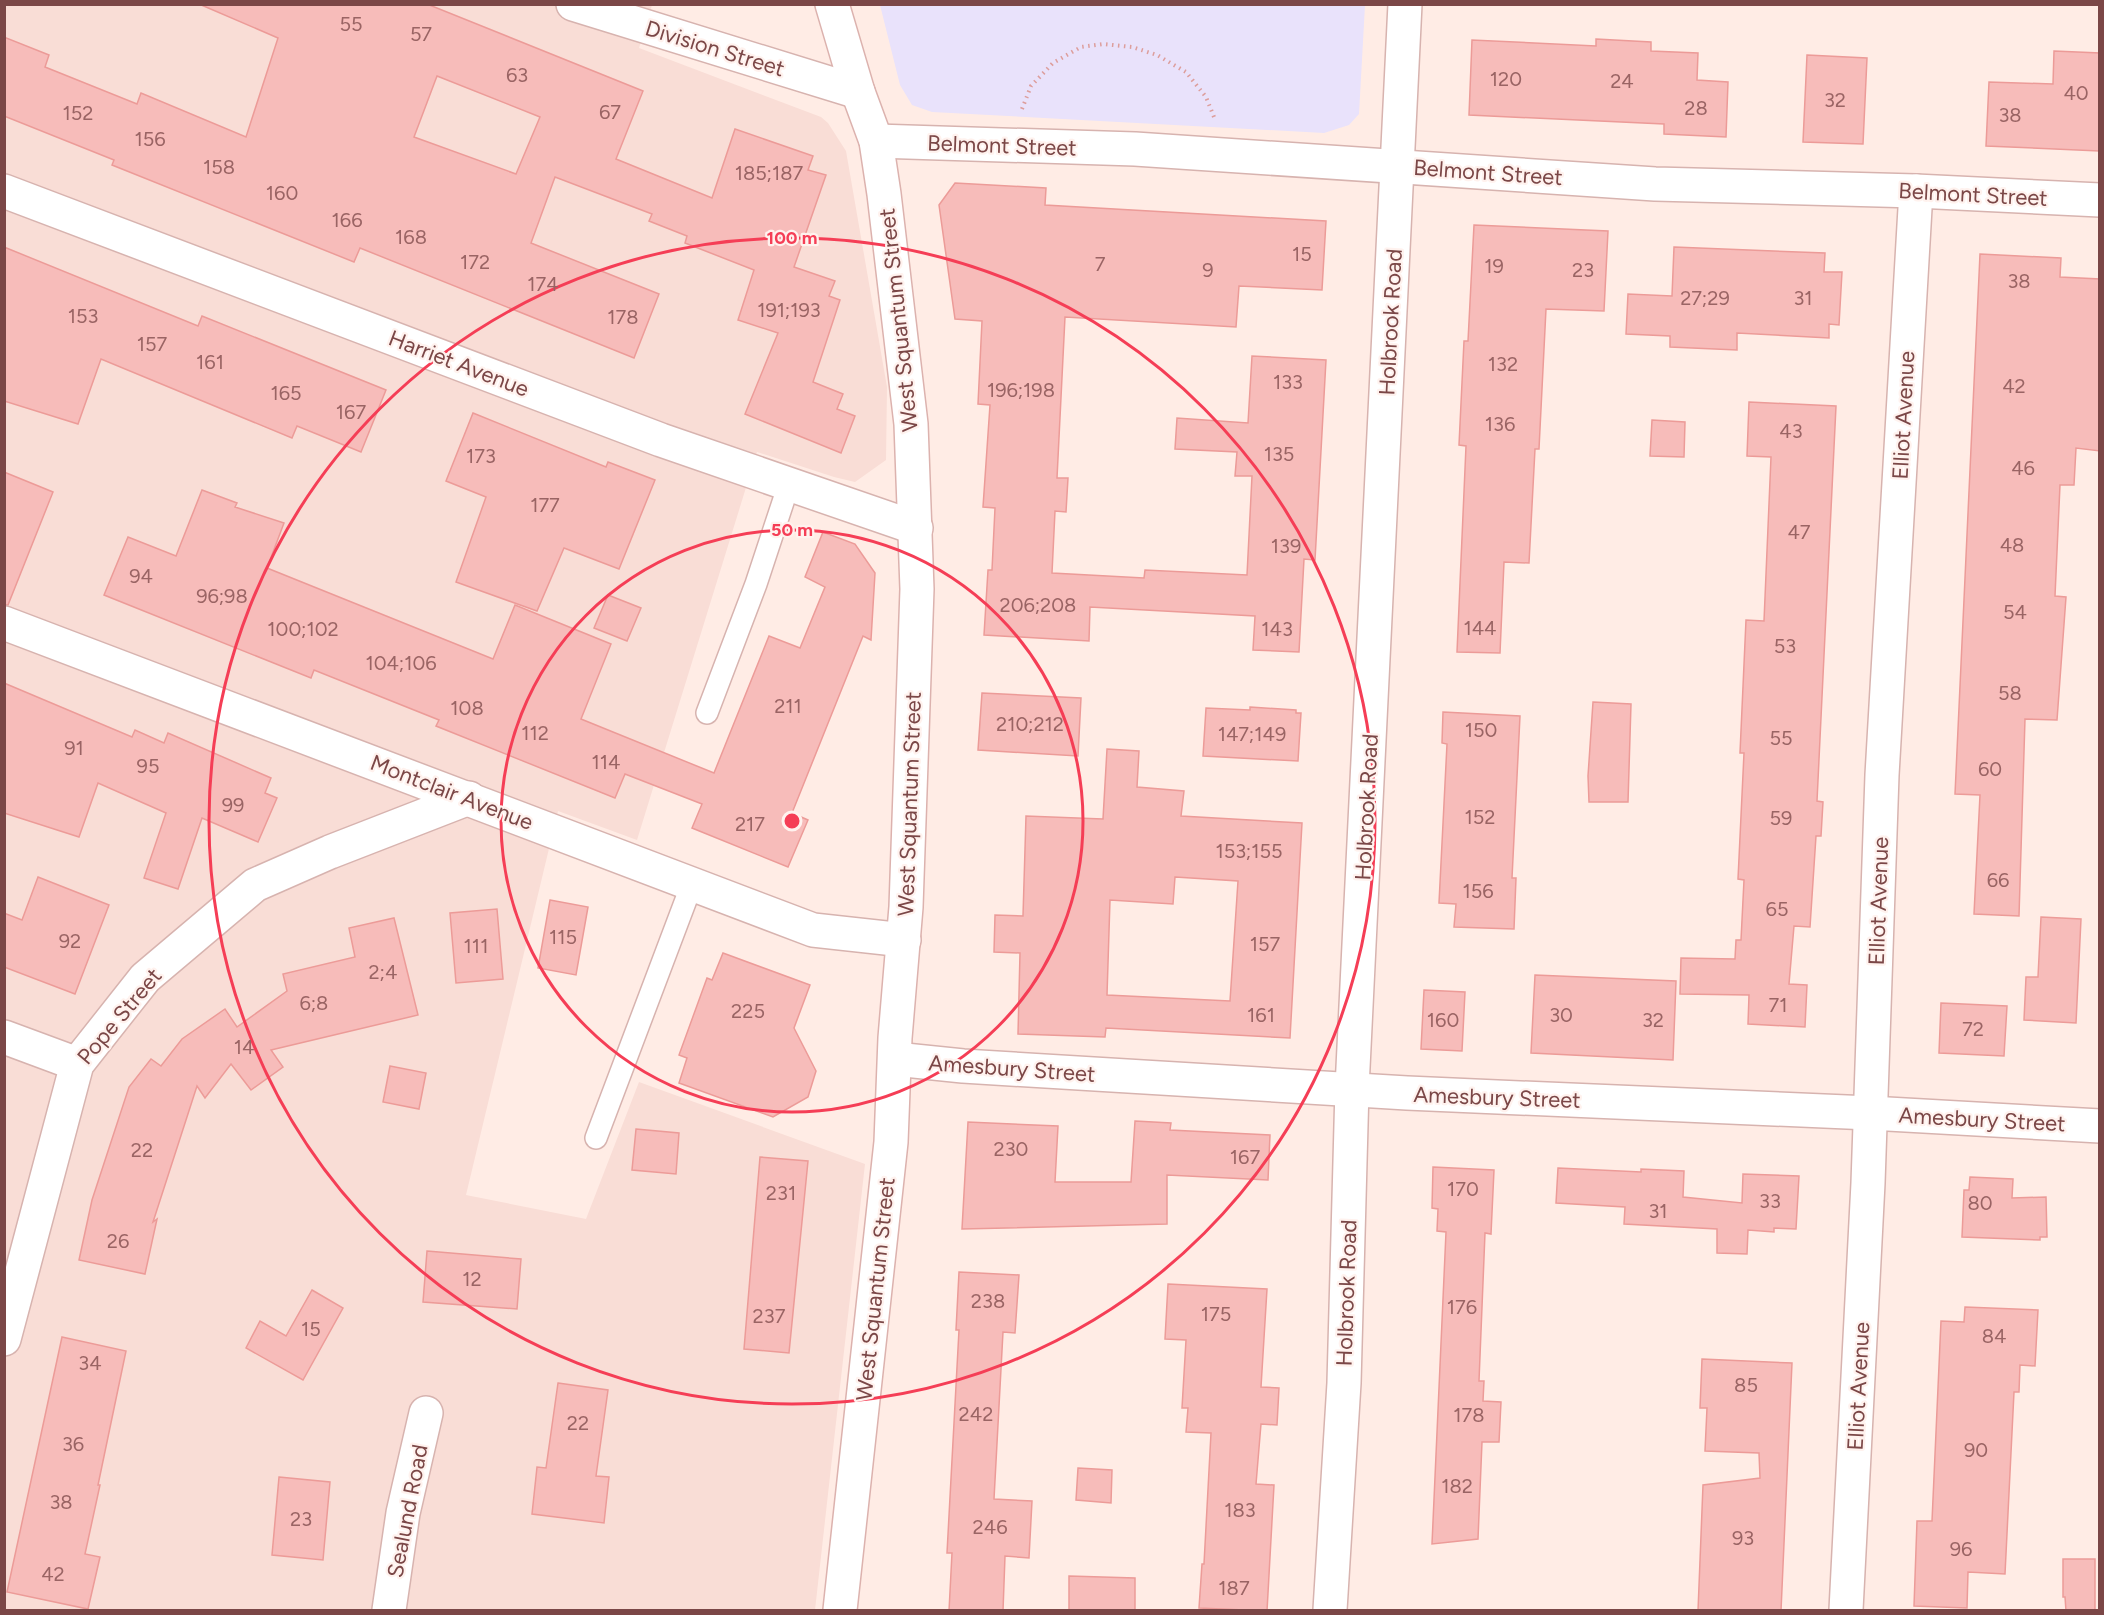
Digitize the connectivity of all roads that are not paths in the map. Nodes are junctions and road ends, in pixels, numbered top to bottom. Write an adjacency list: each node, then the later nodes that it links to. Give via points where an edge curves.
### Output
1 (573, 4): 4 (street, Division Street)
2 (832, 4): 4 (street, West Squantum Street)
3 (1405, 4): 6 (street, Holbrook Road)
4 (858, 92): 5 (street, West Squantum Street)
5 (876, 141): 6 (street, Belmont Street, via 1135,149); 11 (street, West Squantum Street, via 911,423)
6 (1397, 166): 8 (street, Belmont Street, via 1654,183); 20 (street, Holbrook Road)
7 (4, 191): 10 (street, Harriet Avenue, via 661,440)
8 (1916, 191): 9 (street, Belmont Street); 21 (street, Elliot Avenue, via 1883,764)
9 (2100, 200)
10 (789, 484): 11 (street, Harriet Avenue); 13 (lane)
11 (916, 528): 16 (street, West Squantum Street)
12 (4, 623): 14 (street, Montclair Avenue)
13 (707, 713)
14 (469, 798): 15 (street, Montclair Avenue); 19 (street, Pope Street, via 255,885 145,978)
15 (692, 884): 16 (street, Montclair Avenue, via 813,930); 23 (lane)
16 (904, 940): 18 (street, West Squantum Street)
17 (4, 1037): 19 (street)
18 (895, 1059): 20 (street, Amesbury Street); 27 (street, West Squantum Street, via 891,1142)
19 (76, 1064): 24 (street, Pope Street)
20 (1352, 1088): 21 (street, Amesbury Street); 28 (street, Holbrook Road, via 1344,1383)
21 (1869, 1113): 22 (street, Amesbury Street); 29 (street, Elliot Avenue)
22 (2100, 1126)
23 (596, 1138)
24 (4, 1338)
25 (426, 1413): 26 (street, Sealund Road, via 403,1513)
26 (389, 1611)
27 (840, 1611)
28 (1330, 1611)
29 (1846, 1611)

